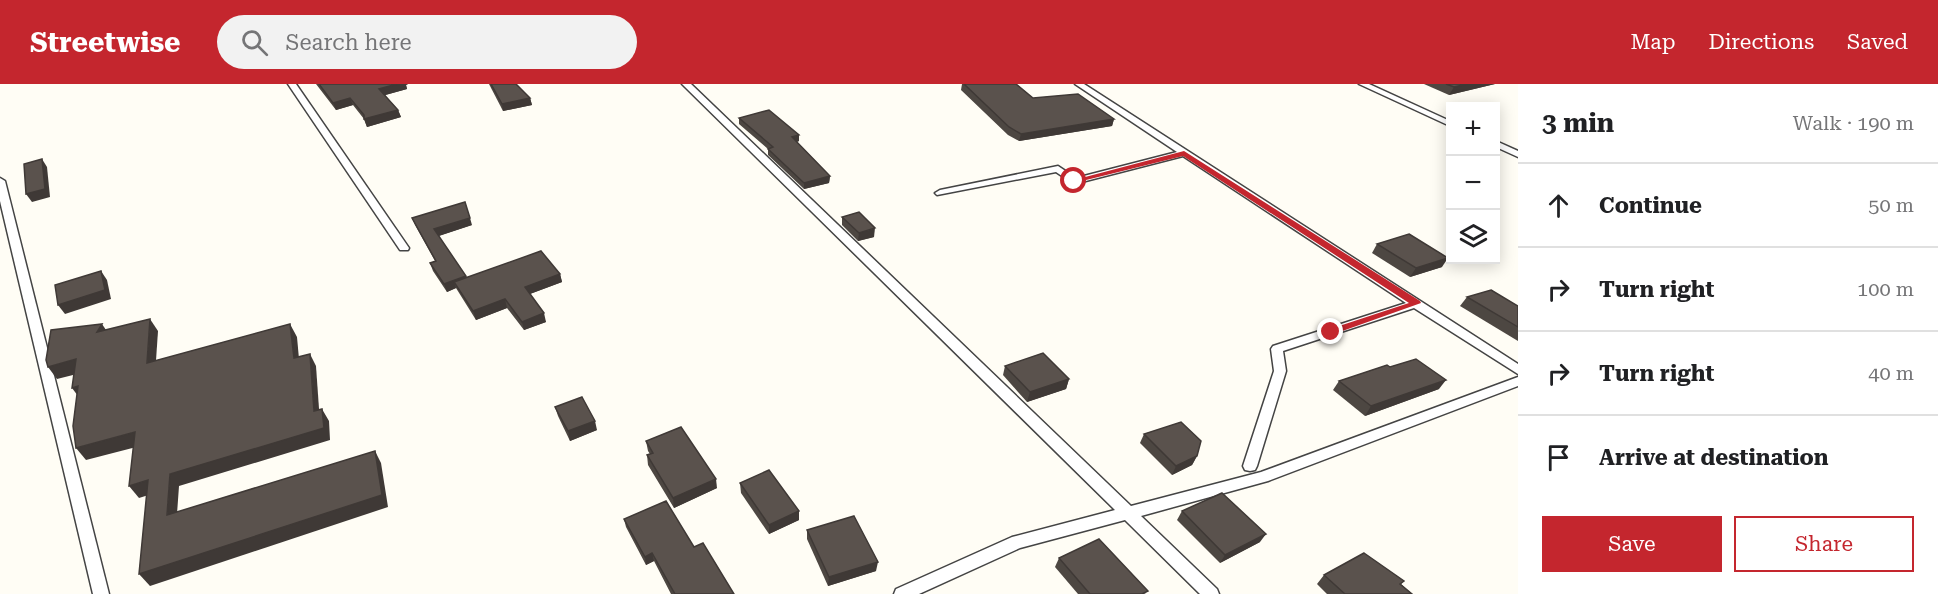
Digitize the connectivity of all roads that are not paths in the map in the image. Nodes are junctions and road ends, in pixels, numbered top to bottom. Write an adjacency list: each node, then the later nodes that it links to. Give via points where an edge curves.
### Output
1 (292, 84): 11 (lane)
2 (686, 84): 16 (lane)
3 (1079, 84): 7 (lane)
4 (1362, 84): 5 (lane)
5 (1446, 122)
6 (1500, 146): 8 (lane)
7 (1184, 153): 10 (lane, via 1074,181 1058,169); 12 (lane)
8 (1518, 154)
9 (0, 181): 17 (lane)
10 (940, 193)
11 (404, 248)
12 (1417, 303): 13 (lane); 15 (lane, via 1277,349 1280,371)
13 (1518, 370)
14 (1518, 381): 16 (lane, via 1263,477)
15 (1250, 466)
16 (1128, 513): 18 (lane, via 1017,542); 19 (lane)
17 (101, 594)
18 (902, 594)
19 (1211, 594)

